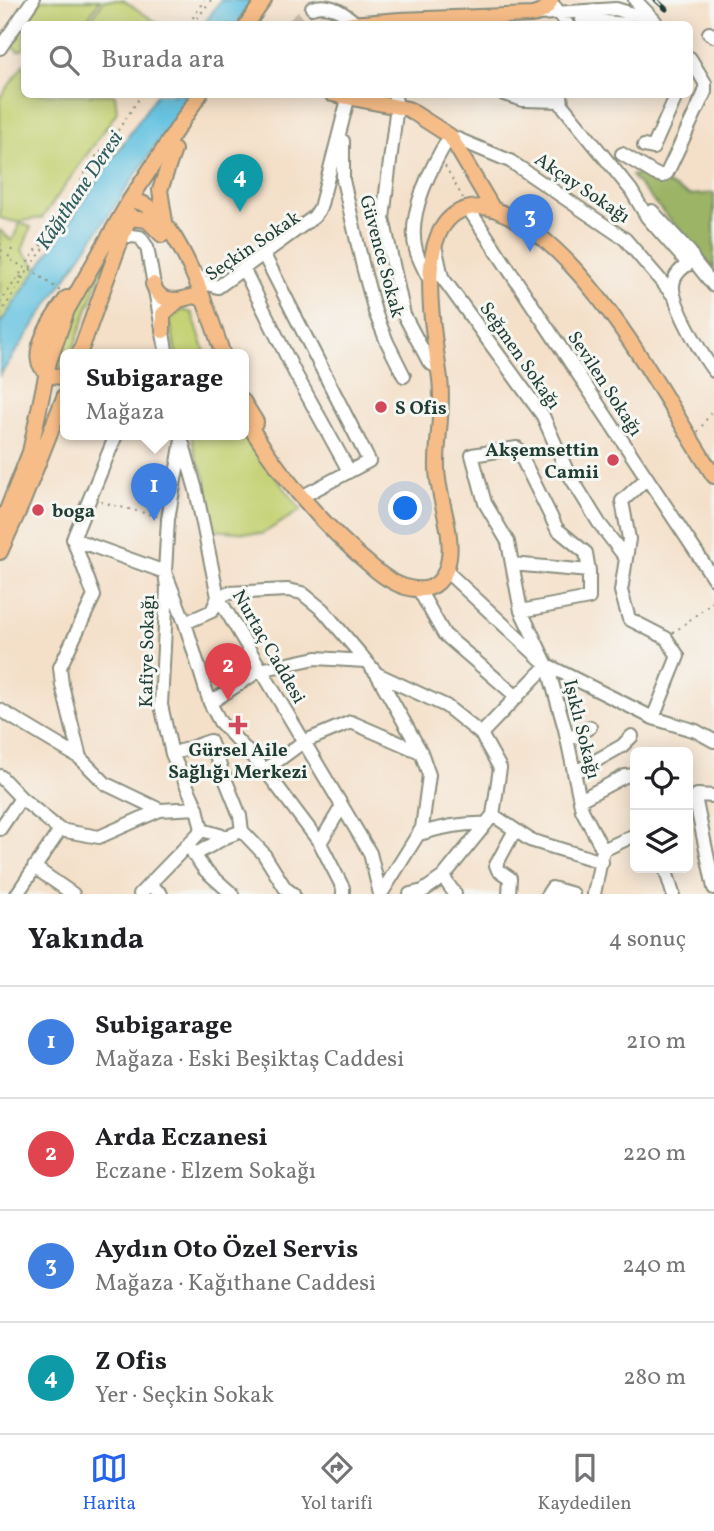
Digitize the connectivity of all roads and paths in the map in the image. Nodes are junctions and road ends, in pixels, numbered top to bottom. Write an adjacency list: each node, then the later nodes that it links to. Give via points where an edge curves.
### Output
1 (33, 0): 21 (street)
2 (204, 0): 11 (path)
3 (211, 0): 12 (path)
4 (264, 0): 13 (main road)
5 (271, 0): 14 (main road)
6 (597, 0): 10 (street)
7 (635, 0): 20 (street)
8 (552, 3): 10 (street); 16 (main road, via 539,14); 17 (street)
9 (312, 8): 15 (street, via 330,7)
10 (580, 12): 18 (street); 19 (street, via 616,9)
11 (190, 21)
12 (195, 21)
13 (249, 21)
14 (260, 21)
15 (352, 21)
16 (412, 21)
17 (566, 21)
18 (615, 21)
19 (649, 21)
20 (651, 21)
21 (0, 48)
22 (693, 67): 35 (street, via 706,87)
23 (139, 98): 49 (path, via 109,144 89,163)
24 (198, 98): 42 (main road)
25 (207, 98): 39 (main road)
26 (347, 98): 32 (main road)
27 (362, 98): 32 (street)
28 (517, 98): 29 (street)
29 (548, 98)
30 (560, 98): 56 (street, via 562,106)
31 (675, 98): 34 (street)
32 (354, 100): 33 (main road); 37 (street, Seçkin Sokak); 53 (street, Seçkin Sokak, via 318,213)
33 (395, 100): 36 (main road); 76 (street, via 383,218 404,316 429,362)
34 (667, 117): 35 (street); 38 (street, via 653,148)
35 (690, 127): 41 (street, via 665,176)
36 (450, 136): 40 (street); 44 (main road); 67 (street, Akçay Sokağı, via 510,161 625,239)
37 (343, 141): 53 (street, Seçkin Sokak, via 324,214 312,229); 79 (street, Güvence Sokak, via 343,180 363,267 375,312)
38 (644, 146)
39 (173, 150): 42 (main road); 46 (main road, via 160,190)
40 (439, 154): 43 (path); 63 (street, via 415,217 416,249)
41 (622, 154)
42 (134, 201): 45 (main road); 46 (main road, via 151,208); 78 (main road, via 54,314 38,354)
43 (468, 208): 44 (main road); 50 (main road, via 449,219); 94 (street, Sevilen Sokağı)
44 (493, 209): 90 (main road, via 525,226 571,265 616,322)
45 (128, 218): 47 (main road); 68 (main road, via 147,220 156,227 178,260)
46 (170, 233): 58 (main road)
47 (121, 235): 64 (street, via 144,240); 72 (main road)
48 (0, 243): 52 (path)
49 (41, 245): 57 (path); 59 (path, via 44,247)
50 (435, 245): 63 (main road); 102 (street, Seğmen Sokağı, via 442,276 543,416 567,471)
51 (12, 248): 54 (path)
52 (1, 253): 54 (path); 55 (path)
53 (265, 257): 58 (street, Seçkin Sokak, via 218,287 204,283); 61 (street, Seçkin Sokak); 91 (street, via 369,461)
54 (8, 258): 57 (path)
55 (0, 260)
56 (694, 261): 65 (street); 67 (street, via 675,277)
57 (25, 268): 60 (path)
58 (190, 268): 68 (main road)
59 (30, 269): 62 (path); 66 (path)
60 (22, 273): 62 (path); 69 (path)
61 (246, 274): 68 (street, Seçkin Sokak, via 219,292); 91 (street)
62 (22, 279): 70 (path)
63 (429, 281): 76 (main road)
64 (153, 284): 68 (main road, via 163,299); 71 (street)
65 (714, 286)
66 (59, 290)
67 (674, 296): 77 (street, Akçay Sokağı, via 698,349)
68 (192, 298): 71 (main road, via 163,314); 74 (main road); 75 (main road)
69 (0, 303)
70 (0, 314)
71 (163, 331): 73 (street)
72 (81, 349)
73 (166, 349)
74 (212, 349)
75 (220, 349)
76 (438, 368): 104 (main road, via 437,466 449,547)
77 (714, 371)
78 (46, 372): 80 (main road); 81 (main road)
79 (404, 376)
80 (60, 377)
81 (42, 393): 82 (main road, via 49,389); 99 (main road, via 30,452)
82 (60, 394)
83 (60, 406): 101 (main road)
84 (714, 408): 90 (path)
85 (249, 411): 96 (main road)
86 (249, 424): 96 (main road, via 276,466)
87 (114, 440): 97 (street)
88 (182, 440): 93 (street, Nurtaç Caddesi)
89 (182, 440): 95 (street, Kafiye Sokağı)
90 (692, 442): 92 (main road)
91 (349, 471): 96 (street)
92 (714, 476)
93 (192, 478): 95 (street, via 188,471 182,473); 109 (street, Nurtaç Caddesi)
94 (646, 480): 102 (street, via 622,501 629,539); 107 (street, Sevilen Sokağı)
95 (173, 488): 98 (street, Kafiye Sokağı)
96 (304, 495): 108 (main road, via 389,581 402,587)
97 (88, 499): 98 (path); 100 (street)
98 (167, 519): 106 (street, Kafiye Sokağı)
99 (0, 528)
100 (73, 539): 106 (street); 132 (street, via 94,596 60,667)
101 (0, 552)
102 (625, 557): 113 (street, via 621,591 629,619)
103 (512, 564): 105 (street); 105 (street, via 508,542 485,503 472,455 517,448 557,529 586,553); 111 (street)
104 (442, 567): 108 (main road, via 435,583); 115 (street, Işıklı Sokağı)
105 (589, 571): 111 (street, via 589,598)
106 (165, 572): 112 (street); 131 (street, Kafiye Sokağı, via 161,705)
107 (714, 579)
108 (418, 586): 118 (street, via 444,634)
109 (218, 597): 112 (street, via 212,611); 114 (street, via 264,591 302,593 323,610); 116 (street, Nurtaç Caddesi)
110 (714, 601): 113 (path)
111 (521, 611): 115 (street)
112 (185, 623): 119 (street)
113 (666, 638): 121 (street, via 678,656)
114 (365, 661): 116 (street, via 316,659); 117 (street)
115 (547, 665): 118 (street); 121 (street); 126 (street, Işıklı Sokağı)
116 (260, 670): 119 (street); 129 (street, Nurtaç Caddesi)
117 (377, 674): 124 (street, via 446,706); 130 (street)
118 (517, 697): 124 (street)
119 (210, 703): 122 (street)
120 (0, 709): 132 (street)
121 (653, 718): 128 (street)
122 (220, 722): 127 (street); 133 (street)
123 (590, 727): 126 (street)
124 (481, 734): 143 (street, via 500,768)
125 (632, 736): 134 (street)
126 (568, 740): 134 (street, Işıklı Sokağı)
127 (210, 741): 131 (street); 148 (street)
128 (714, 741)
129 (303, 742): 130 (street, via 351,722); 133 (street); 140 (street, Nurtaç Caddesi)
130 (421, 752): 149 (street, via 429,775)
131 (172, 754): 141 (street, Kafiye Sokağı)
132 (79, 758): 142 (street, via 106,784)
133 (265, 770): 152 (street)
134 (574, 773): 139 (street, Işıklı Sokağı)
135 (0, 776): 138 (street)
136 (630, 776): 139 (street)
137 (714, 796): 158 (street, via 695,797)
138 (22, 798): 144 (street); 145 (street)
139 (580, 800): 154 (street, Işıklı Sokağı)
140 (342, 806): 152 (street); 166 (street, Nurtaç Caddesi, via 370,853)
141 (197, 808): 142 (street); 146 (street, Kafiye Sokağı)
142 (160, 810): 145 (street, via 99,837)
143 (489, 819): 147 (street); 149 (street); 157 (street)
144 (0, 830)
145 (60, 830): 155 (street)
146 (202, 830): 150 (street); 153 (street)
147 (514, 830): 154 (street, via 530,840); 169 (street, via 496,865 510,877)
148 (242, 831): 150 (street); 164 (street)
149 (419, 834): 166 (street)
150 (226, 837): 153 (street)
151 (630, 838): 154 (street)
152 (320, 843): 165 (street)
153 (191, 850): 159 (street); 163 (street)
154 (603, 856): 172 (street)
155 (34, 867): 160 (street); 161 (street)
156 (667, 873): 173 (street)
157 (443, 877): 167 (street); 168 (street)
158 (714, 888)
159 (144, 889): 162 (street)
160 (17, 894)
161 (73, 894)
162 (161, 894)
163 (232, 894)
164 (293, 894)
165 (344, 894)
166 (381, 894)
167 (410, 894)
168 (454, 894)
169 (509, 894)
170 (548, 894): 171 (street, via 552,888)
171 (573, 894)
172 (594, 894)
173 (673, 894)

